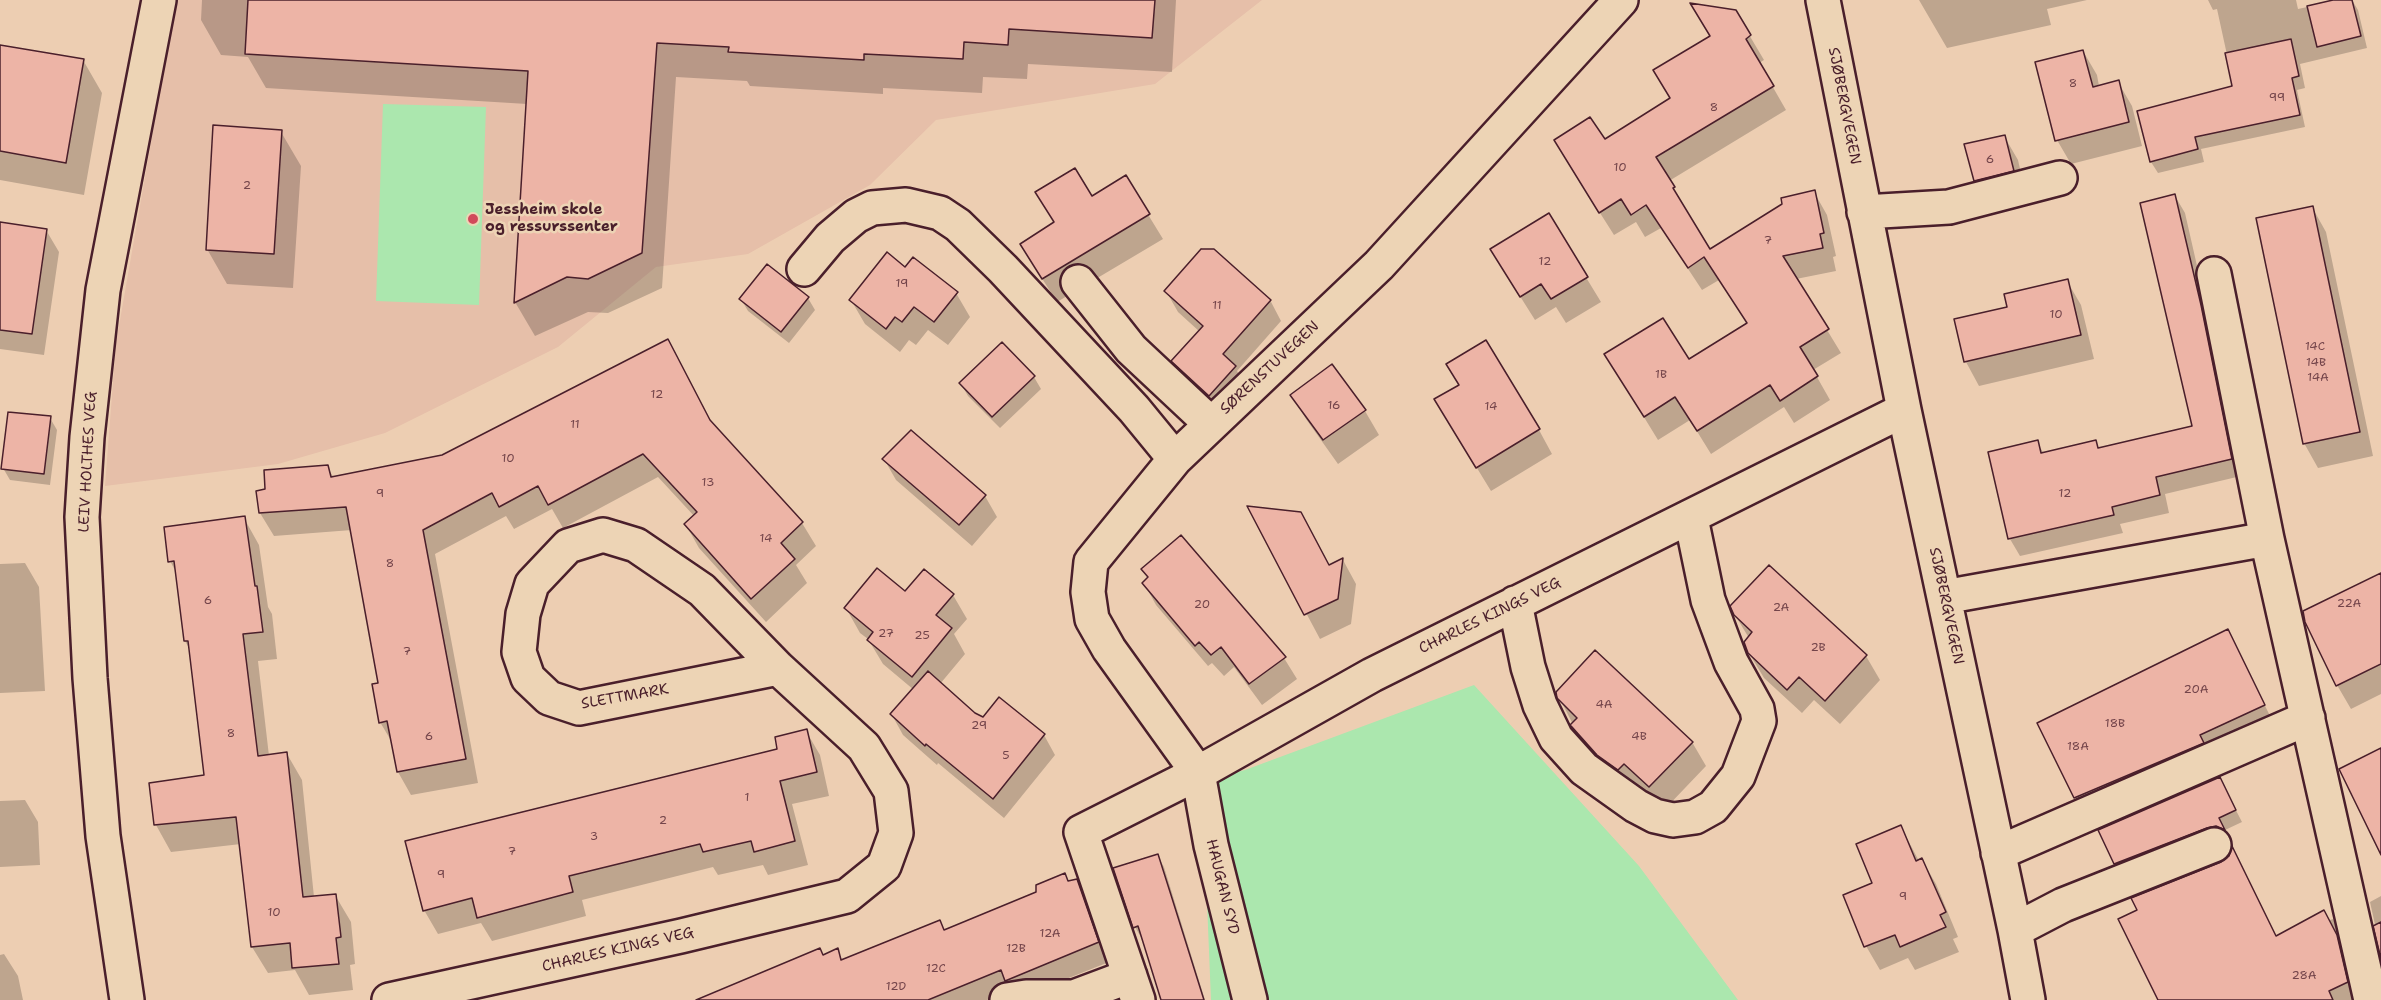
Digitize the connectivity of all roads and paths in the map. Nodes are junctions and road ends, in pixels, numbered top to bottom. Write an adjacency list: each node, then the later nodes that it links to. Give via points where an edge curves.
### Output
1 (159, 0): 24 (street, LEIV HOLTHES VEG, via 103,290 82,517 103,836)
2 (1621, 0): 10 (street, SØRENSTUVEGEN, via 1378,265)
3 (1823, 0): 5 (street, SJØBERGVEGEN)
4 (2060, 178): 5 (street, via 1949,207)
5 (1864, 212): 9 (street, SJØBERGVEGEN)
6 (804, 269): 11 (street, via 830,238 872,208 906,205 940,213 1003,269 1134,409)
7 (2214, 274): 13 (street)
8 (1078, 282): 10 (street, via 1131,349)
9 (1904, 410): 12 (street, CHARLES KINGS VEG); 14 (street, SJØBERGVEGEN)
10 (1211, 424): 11 (street, SØRENSTUVEGEN)
11 (1175, 459): 18 (street, SØRENSTUVEGEN, via 1091,561 1088,592 1092,619 1110,649)
12 (1691, 518): 15 (street, CHARLES KINGS VEG); 15 (street, via 1708,600 1759,721 1738,776 1713,807 1695,817 1673,820 1636,806 1584,769 1556,738 1528,667)
13 (2267, 539): 14 (street); 17 (street)
14 (1944, 597): 20 (street, SJØBERGVEGEN)
15 (1515, 603): 18 (street, CHARLES KINGS VEG, via 1372,675)
16 (778, 668): 16 (street, SLETTMARK, via 702,590 636,545 603,535 568,546 532,584 523,614 519,652 528,678 549,698 579,708); 21 (street, SLETTMARK, via 864,747 891,791 896,833 884,866)
17 (2308, 718): 20 (street); 29 (street)
18 (1198, 773): 23 (street, CHARLES KINGS VEG, via 1081,832); 27 (street, HAUGAN SYD, via 1210,845)
19 (2214, 845): 22 (street, via 2063,905)
20 (1998, 853): 22 (street, SJØBERGVEGEN)
21 (847, 896): 25 (street, CHARLES KINGS VEG)
22 (2015, 930): 28 (street, SJØBERGVEGEN)
23 (1134, 988): 26 (street, via 1074,997)
24 (127, 1000)
25 (389, 1000)
26 (1007, 1000)
27 (1250, 1000)
28 (2028, 1000)
29 (2371, 1000)

